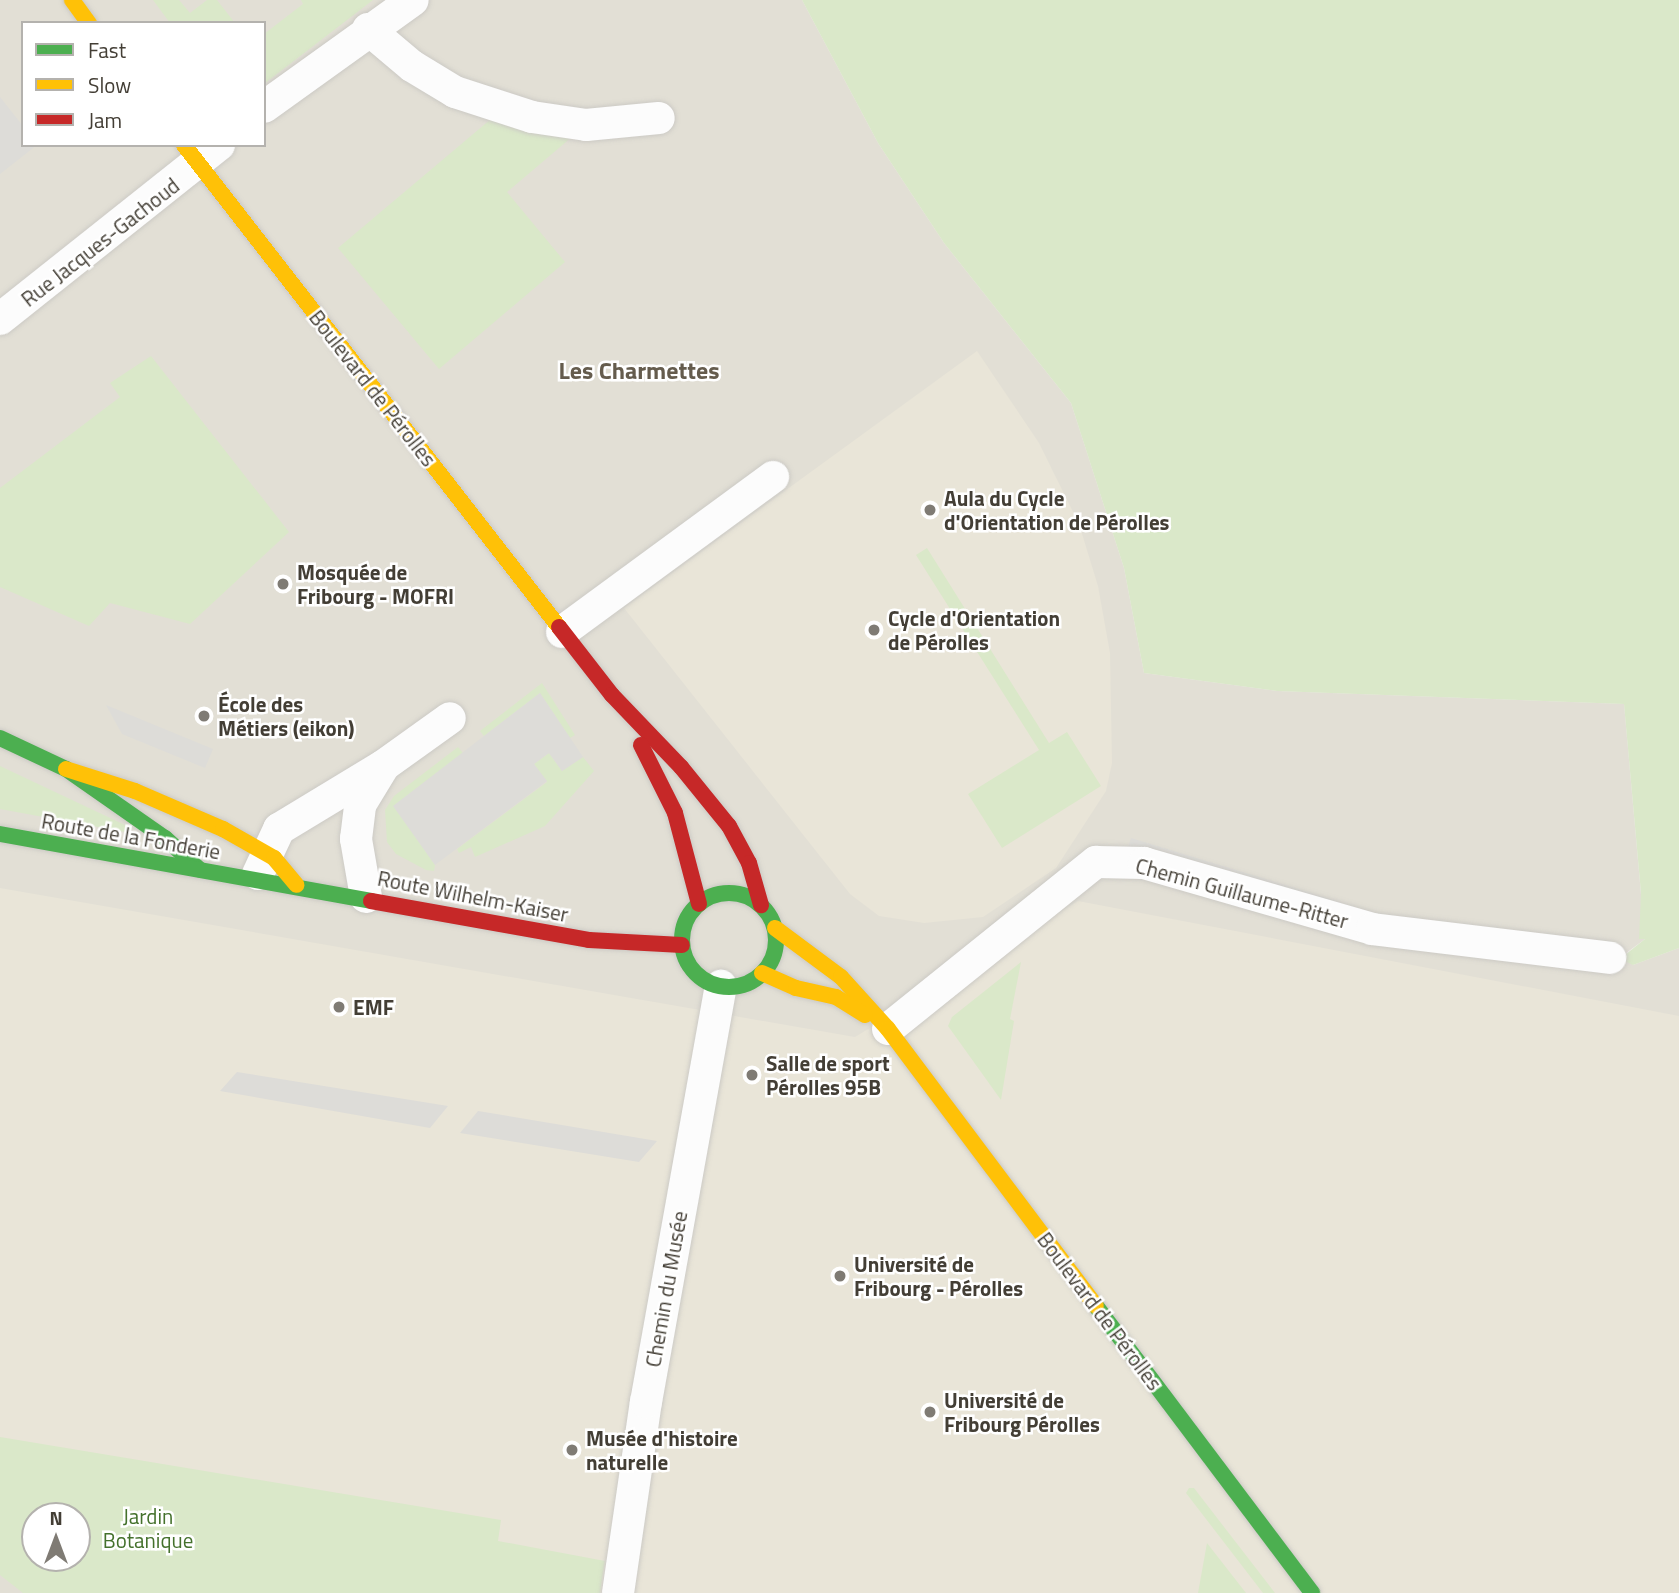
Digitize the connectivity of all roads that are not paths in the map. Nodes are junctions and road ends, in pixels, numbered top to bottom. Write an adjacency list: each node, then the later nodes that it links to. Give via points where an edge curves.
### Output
1 (72, 0): 3 (main road)
2 (413, 0): 4 (street)
3 (88, 21)
4 (368, 29): 5 (street); 6 (street, via 412,66 455,92 532,117 586,125)
5 (266, 106)
6 (659, 118)
7 (201, 151): 8 (street, Rue Jacques-Gachoud); 10 (main road, Boulevard de Pérolles)
8 (0, 319)
9 (773, 477): 10 (street)
10 (562, 632): 11 (main road, Boulevard de Pérolles)
11 (612, 695): 21 (main road, Boulevard de Pérolles, via 664,785 687,850); 22 (main road, Boulevard de Pérolles, via 681,767 729,826 749,863)
12 (450, 718): 14 (street)
13 (0, 738): 15 (main road)
14 (383, 766): 17 (street, via 279,829); 20 (street, via 360,805 356,839)
15 (66, 769): 17 (main road, via 145,795 223,829); 18 (main road, via 165,838)
16 (0, 834): 18 (main road, Route de la Fonderie)
17 (261, 866): 18 (main road, Route de la Fonderie); 19 (main road, Route Wilhelm-Kaiser); 19 (main road)
18 (200, 870)
19 (298, 885): 20 (main road, Route Wilhelm-Kaiser)
20 (366, 897): 24 (main road, Route Wilhelm-Kaiser, via 589,940)
21 (699, 904): 22 (main road, via 729,893); 24 (main road, via 686,921)
22 (761, 905): 23 (main road, Boulevard de Pérolles)
23 (775, 928): 26 (main road, via 776,948); 28 (main road, Boulevard de Pérolles, via 841,977)
24 (682, 945): 27 (main road, via 699,976)
25 (1610, 958): 28 (street, Chemin Guillaume-Ritter, via 1372,929 1144,863 1096,862)
26 (762, 973): 27 (main road, via 743,985); 28 (main road, via 836,998)
27 (721, 986): 29 (street, Chemin du Musée, via 646,1402)
28 (888, 1029): 30 (main road, Boulevard de Pérolles)
29 (618, 1593)
30 (1312, 1593)

